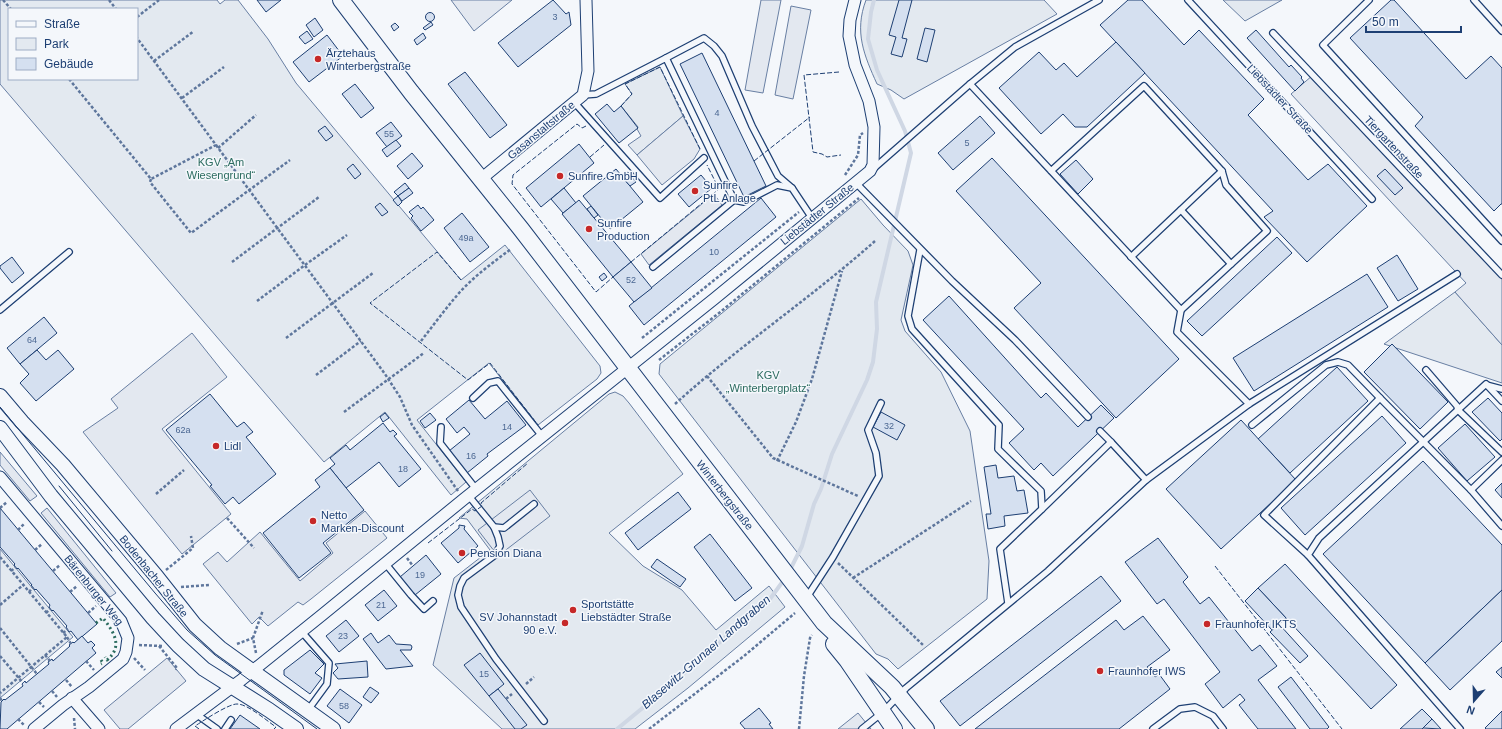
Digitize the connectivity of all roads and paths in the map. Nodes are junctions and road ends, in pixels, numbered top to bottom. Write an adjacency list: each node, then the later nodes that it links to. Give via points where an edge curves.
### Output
1 (3, 0): 11 (path)
2 (109, 0): 12 (path)
3 (159, 0): 13 (path)
4 (341, 0): 37 (main road, Winterbergstraße)
5 (586, 0): 23 (street, Gasanstaltstraße, via 588,71)
6 (855, 0): 27 (street, via 849,36 855,65 869,101)
7 (1100, 0): 22 (lane, via 1015,47)
8 (1188, 0): 43 (lane, Liebstädter Straße)
9 (1369, 0): 51 (lane, via 1322,45)
10 (1474, 0): 15 (lane)
11 (10, 8)
12 (115, 8)
13 (138, 16)
14 (194, 31): 19 (path)
15 (1502, 31)
16 (1273, 33): 63 (lane, Tiergartenstraße)
17 (138, 39): 19 (path)
18 (666, 58): 23 (lane, via 596,94); 39 (lane, via 704,38 714,46 722,56 752,126 778,176); 44 (lane)
19 (154, 61): 24 (path)
20 (224, 67): 24 (path)
21 (70, 80): 36 (path)
22 (970, 84): 32 (lane); 33 (lane)
23 (583, 95): 25 (street, Gasanstaltstraße)
24 (182, 98): 28 (path)
25 (574, 102): 30 (lane, via 660,198); 37 (street, Gasanstaltstraße)
26 (256, 115): 29 (path)
27 (874, 128): 32 (street, via 873,165); 35 (path, via 860,135 858,155)
28 (216, 145): 29 (path); 36 (path)
29 (218, 148): 40 (path)
30 (704, 158)
31 (290, 160): 40 (path)
32 (870, 171): 38 (street, Liebstädter Straße)
33 (1051, 171): 34 (lane, via 1144,86); 55 (lane)
34 (1222, 171): 46 (lane); 57 (lane, via 1226,185 1267,231)
35 (841, 178)
36 (151, 179): 40 (path, via 150,182 191,233)
37 (481, 179): 74 (main road, Winterbergstraße)
38 (856, 183): 41 (lane); 47 (street, Liebstädter Straße)
39 (792, 188): 44 (lane, via 777,185 744,202); 45 (lane)
40 (249, 191): 48 (path)
41 (866, 193): 53 (lane); 73 (path)
42 (319, 197): 48 (path)
43 (1372, 199)
44 (734, 200): 59 (lane)
45 (805, 208): 47 (lane); 69 (path)
46 (1181, 210): 55 (lane); 57 (lane)
47 (812, 218): 74 (street, Liebstädter Straße)
48 (278, 228): 56 (path); 58 (path)
49 (347, 235): 58 (path)
50 (875, 241): 60 (path)
51 (1502, 241)
52 (511, 249): 71 (path, via 454,298)
53 (920, 250): 90 (lane, via 1015,340); 113 (lane, via 908,316 912,330 999,426 998,449 1041,491)
54 (69, 252): 66 (lane)
55 (1131, 257): 67 (lane)
56 (232, 262)
57 (1231, 264): 67 (lane)
58 (305, 265): 64 (path); 65 (path)
59 (653, 267)
60 (843, 270): 77 (path); 100 (path, via 812,379 796,422)
61 (373, 273): 65 (path)
62 (1457, 274): 87 (lane)
63 (1502, 275)
64 (257, 301)
65 (333, 303): 68 (path); 70 (path)
66 (0, 310)
67 (1181, 310): 87 (lane, via 1177,332)
68 (286, 338)
69 (642, 338)
70 (361, 341): 76 (path); 78 (path)
71 (421, 341)
72 (424, 353): 78 (path)
73 (659, 360)
74 (626, 368): 95 (street, Liebstädter Straße); 142 (main road, Winterbergstraße)
75 (1426, 370): 88 (lane)
76 (316, 375)
77 (707, 376): 86 (path); 100 (path)
78 (389, 379): 89 (path); 104 (path, via 412,425)
79 (1486, 384): 80 (lane); 84 (lane); 88 (lane)
80 (1502, 389)
81 (0, 396): 173 (street, Bodenbacher Straße, via 63,465 194,625)
82 (473, 398): 95 (lane, via 489,383 498,381)
83 (1380, 398): 91 (lane, via 1348,365 1338,362 1326,365); 97 (lane); 123 (lane, via 1264,515)
84 (1502, 401)
85 (881, 403): 109 (lane, via 868,430 876,453 879,476)
86 (675, 404)
87 (1249, 404): 103 (lane)
88 (1458, 410): 97 (lane); 98 (lane)
89 (344, 412)
90 (1088, 418)
91 (1252, 425)
92 (441, 427): 106 (lane, via 440,443)
93 (0, 428): 178 (street, via 51,496 167,634 204,669)
94 (1100, 431): 96 (lane)
95 (542, 436): 106 (street, Liebstädter Straße)
96 (1111, 442): 103 (lane); 113 (lane)
97 (1423, 442): 105 (lane); 123 (lane, via 1319,538)
98 (1502, 452)
99 (1502, 460): 105 (lane)
100 (776, 461): 109 (path)
101 (184, 470): 107 (path)
102 (0, 477): 161 (street, Bärenburger Weg, via 121,621)
103 (1146, 480): 144 (lane, via 1048,571)
104 (457, 490)
105 (1471, 490): 116 (lane)
106 (472, 492): 117 (lane); 126 (street, Liebstädter Straße)
107 (156, 494)
108 (9, 500): 112 (path)
109 (866, 500): 125 (lane)
110 (971, 501): 134 (path)
111 (534, 504): 117 (lane, via 504,528)
112 (0, 508)
113 (1042, 509): 144 (lane, via 1000,549)
114 (227, 518): 121 (path)
115 (26, 522): 118 (path)
116 (1502, 526)
117 (494, 527): 186 (lane, via 500,546 494,555 464,578 458,595 461,607 496,659)
118 (18, 530)
119 (191, 536): 133 (path, via 193,548)
120 (44, 542): 122 (path)
121 (254, 548)
122 (35, 550)
123 (1308, 555): 201 (lane)
124 (0, 557): 131 (path)
125 (833, 557): 134 (path); 142 (lane)
126 (385, 562): 143 (lane, via 424,609); 155 (street, Liebstädter Straße)
127 (410, 562): 130 (path)
128 (62, 564): 132 (path)
129 (16, 566): 131 (path)
130 (413, 566)
131 (11, 570): 136 (path)
132 (53, 571)
133 (161, 574)
134 (853, 578): 165 (path)
135 (79, 584): 141 (path)
136 (23, 585): 140 (path); 145 (path)
137 (209, 585): 139 (path)
138 (33, 587): 140 (path)
139 (177, 587)
140 (29, 592): 149 (path)
141 (70, 592)
142 (805, 599): 152 (main road, Winterbergstraße)
143 (433, 601)
144 (1008, 603): 180 (lane)
145 (0, 605)
146 (96, 606): 150 (path)
147 (50, 609): 149 (path)
148 (263, 610): 159 (path)
149 (46, 613): 156 (path)
150 (88, 613)
151 (795, 613): 194 (path)
152 (824, 623): 180 (main road, Winterbergstraße); 183 (main road, Winterbergstraße, via 832,642)
153 (0, 628): 171 (path)
154 (68, 629): 156 (path)
155 (301, 631): 173 (street, Liebstädter Straße); 182 (lane, via 329,663 327,684)
156 (63, 633): 158 (path)
157 (812, 635): 195 (path, via 804,676)
158 (67, 637): 160 (path); 167 (path)
159 (253, 638): 164 (path); 166 (path)
160 (71, 644)
161 (128, 645): 162 (path); 181 (street, via 123,659 89,688)
162 (158, 646): 163 (path); 172 (path)
163 (164, 646)
164 (234, 646)
165 (924, 646)
166 (256, 654)
167 (45, 655): 169 (path); 171 (path)
168 (0, 656): 176 (path)
169 (50, 661)
170 (86, 661): 174 (path)
171 (32, 666): 175 (path); 176 (path)
172 (176, 670)
173 (252, 671): 178 (street); 182 (street, Bodenbacher Straße)
174 (95, 672)
175 (37, 674)
176 (19, 678): 177 (path); 179 (path)
177 (23, 683)
178 (232, 687): 184 (street); 192 (street)
179 (0, 693)
180 (900, 695): 183 (lane); 198 (main road, Winterbergstraße)
181 (72, 698): 187 (street); 188 (street)
182 (307, 710): 193 (street, Bodenbacher Straße)
183 (883, 712): 196 (lane); 197 (main road, Winterbergstraße)
184 (196, 714): 189 (street); 190 (lane)
185 (231, 720): 191 (lane)
186 (544, 721)
187 (34, 729)
188 (99, 729)
189 (176, 729)
190 (217, 729)
191 (225, 729)
192 (296, 729)
193 (333, 729)
194 (649, 729)
195 (799, 729)
196 (862, 729)
197 (894, 729)
198 (926, 729)
199 (1153, 729): 200 (lane, via 1180,709 1194,707 1213,716)
200 (1223, 729)
201 (1460, 729)

